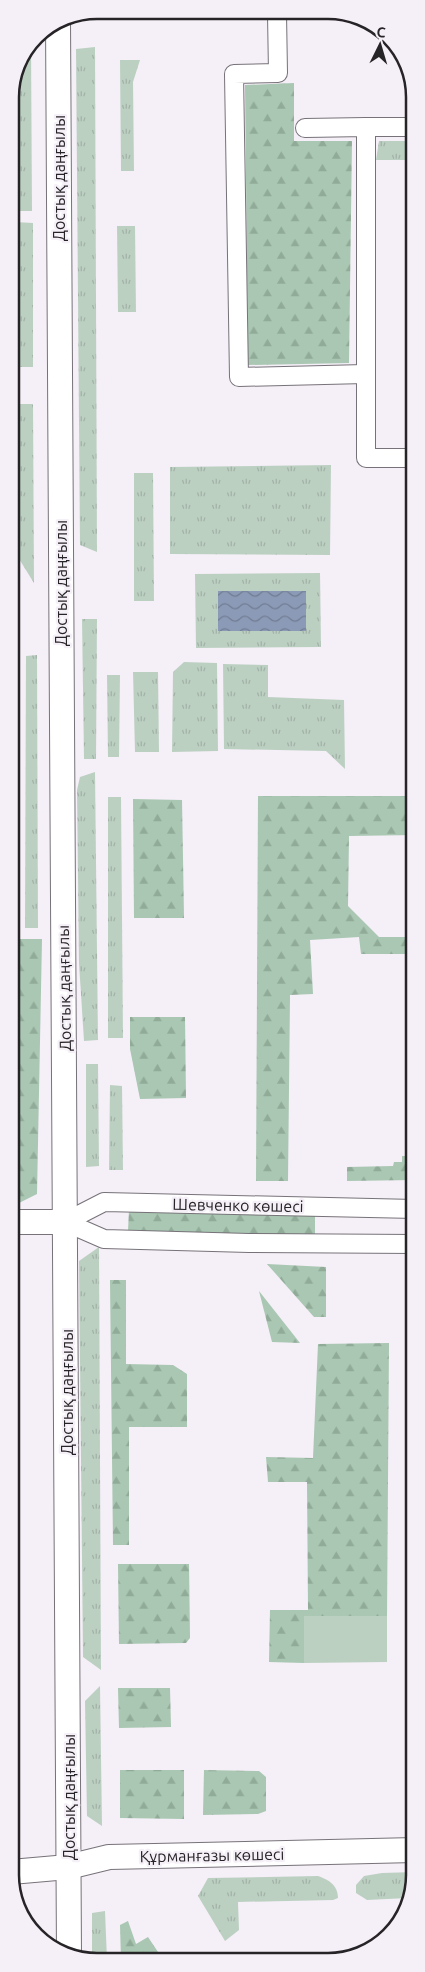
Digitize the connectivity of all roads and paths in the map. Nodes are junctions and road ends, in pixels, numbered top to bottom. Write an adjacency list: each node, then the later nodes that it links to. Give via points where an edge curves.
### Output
1 (277, 19): 6 (street, via 278,73 234,74 238,377)
2 (58, 29): 10 (main road, Достық даңғылы)
3 (366, 127): 4 (street); 5 (street); 6 (street)
4 (406, 127)
5 (305, 128)
6 (365, 374): 7 (street, via 366,458)
7 (406, 458)
8 (406, 1208): 10 (street, Шевченко көшесі, via 104,1202)
9 (19, 1222): 10 (main road, Шевченко көшесі)
10 (65, 1222): 11 (street, Шевченко көшесі, via 104,1239); 13 (main road, Достық даңғылы)
11 (406, 1244)
12 (406, 1850): 13 (main road, Құрманғазы көшесі, via 109,1857)
13 (68, 1867): 14 (main road, Құрманғазы көшесі); 15 (main road, Достық даңғылы)
14 (19, 1871)
15 (69, 1948)

